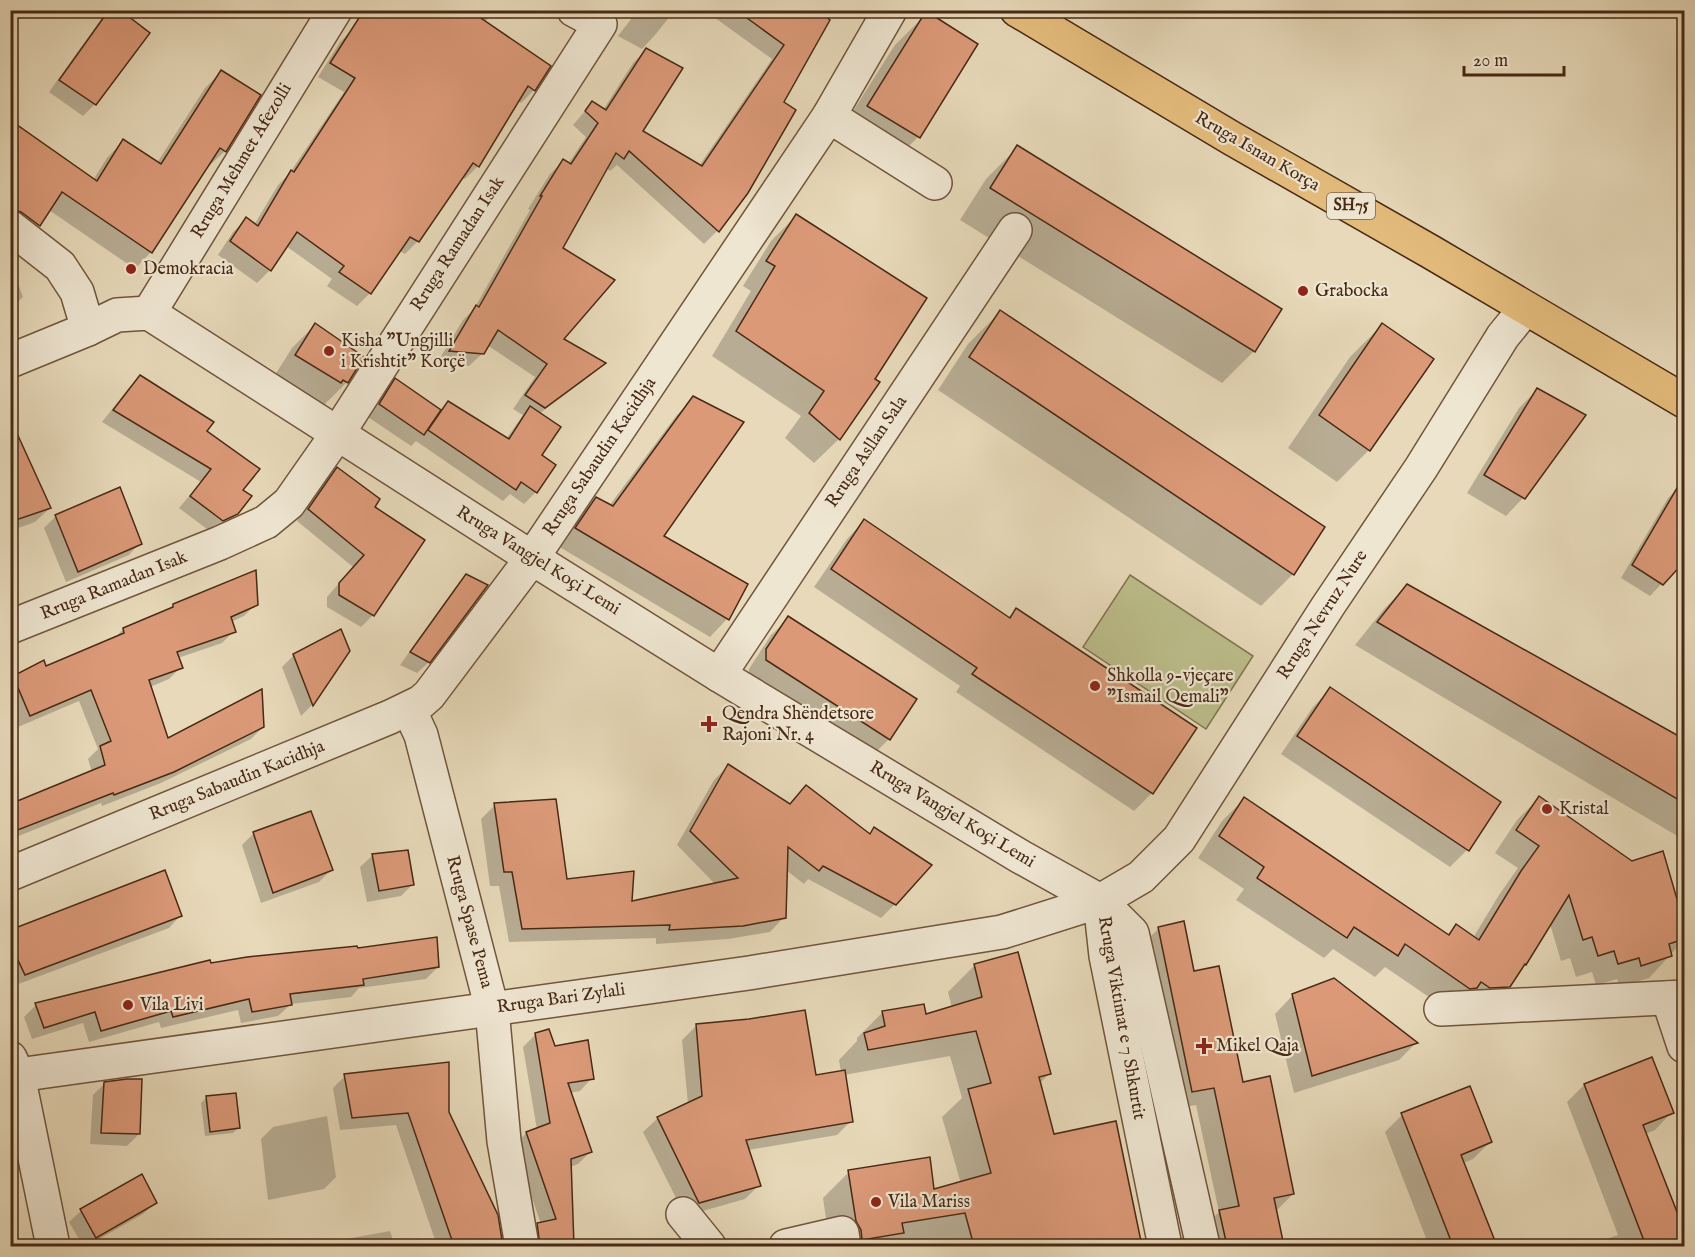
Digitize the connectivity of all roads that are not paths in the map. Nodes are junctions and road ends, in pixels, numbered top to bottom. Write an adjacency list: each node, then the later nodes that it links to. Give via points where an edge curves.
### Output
1 (335, 10): 10 (street, Rruga Mehmet Afezolli)
2 (574, 10): 14 (street, Rruga Ramadan Isak, via 600,24)
3 (890, 10): 5 (street, Rruga Sabaudin Kacidhja)
4 (1017, 10): 9 (main road, Rruga Isnan Korça / SH75)
5 (829, 116): 6 (street); 15 (street, Rruga Sabaudin Kacidhja)
6 (935, 183)
7 (10, 227): 11 (street, via 60,266 77,292)
8 (1015, 230): 17 (street, Rruga Asllan Sala)
9 (1525, 309): 13 (main road, Rruga Isnan Korça / SH75); 20 (street, Rruga Nevruz Nure, via 1503,336 1179,839 1141,877)
10 (149, 313): 11 (street, via 117,315); 14 (street, Rruga Vangjel Koçi Lemi)
11 (88, 329): 12 (street)
12 (10, 361)
13 (1684, 401)
14 (338, 433): 15 (street, Rruga Vangjel Koçi Lemi); 16 (street, Rruga Ramadan Isak, via 289,503 266,522)
15 (532, 558): 17 (street, Rruga Vangjel Koçi Lemi); 18 (street, Rruga Sabaudin Kacidhja, via 433,690)
16 (10, 627)
17 (718, 675): 20 (street, Rruga Vangjel Koçi Lemi)
18 (409, 709): 19 (street, Rruga Sabaudin Kacidhja); 22 (street, Rruga Spase Pema, via 420,735)
19 (10, 874)
20 (1100, 902): 22 (street, Rruga Bari Zylali, via 1002,932); 32 (street, Rruga Viktimat e 7 Shkurtit, via 1106,956); 33 (street, Rruga Viktimat e 7 Shkurtit, via 1132,933)
21 (1676, 997): 23 (street); 24 (street)
22 (492, 1009): 25 (street, Rruga Bari Zylali); 28 (street, Rruga Spase Pema, via 504,1141)
23 (1441, 1009)
24 (1684, 1046)
25 (14, 1067): 27 (street)
26 (683, 1214): 29 (street)
27 (53, 1246)
28 (522, 1246)
29 (709, 1246)
30 (786, 1246): 31 (street, via 842,1233)
31 (844, 1246)
32 (1165, 1246)
33 (1203, 1246)

